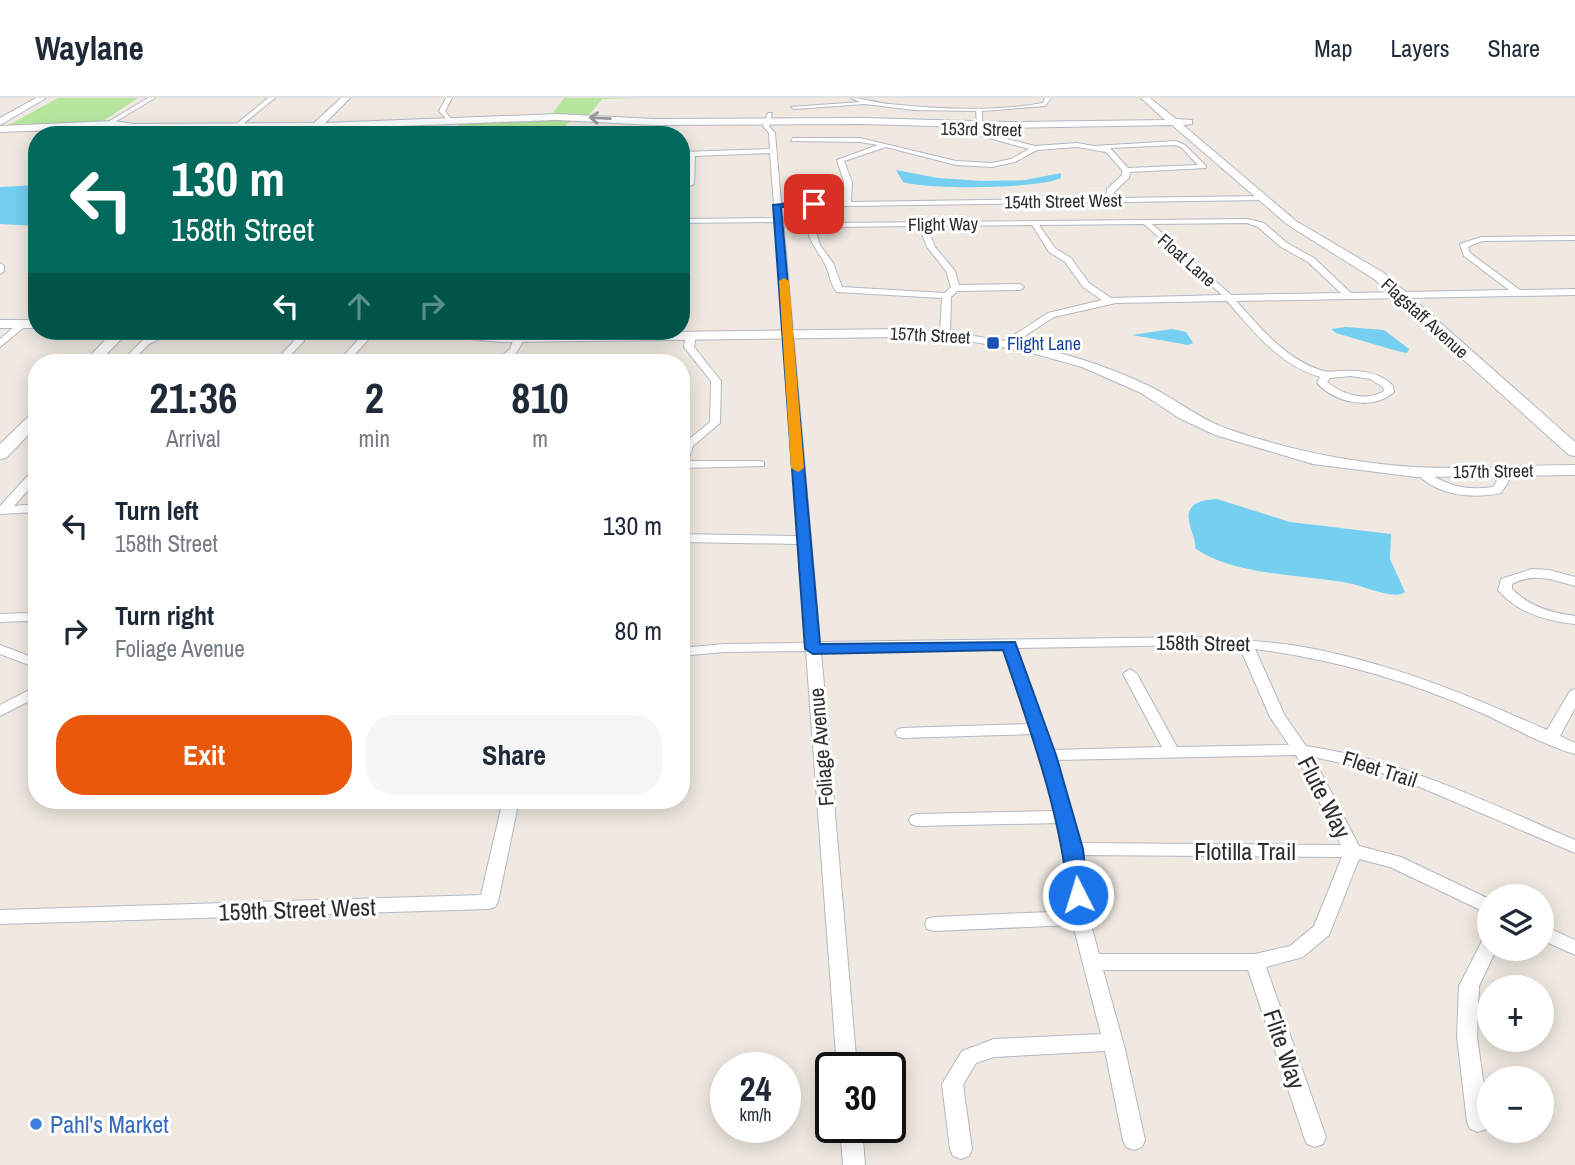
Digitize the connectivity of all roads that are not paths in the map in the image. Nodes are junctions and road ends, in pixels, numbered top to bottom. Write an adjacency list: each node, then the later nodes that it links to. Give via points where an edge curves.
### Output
1 (42, 98): 16 (street)
2 (152, 98): 20 (street)
3 (165, 98): 21 (street)
4 (272, 98): 22 (street)
5 (346, 98): 23 (street)
6 (449, 98): 17 (street, via 442,111)
7 (854, 98): 12 (street)
8 (1048, 98): 14 (street, via 1036,106)
9 (1145, 98): 19 (street, Flagstaff Avenue)
10 (1159, 98): 19 (street, Flagstaff Avenue)
11 (360, 99): 24 (street)
12 (862, 104): 13 (street); 14 (street)
13 (794, 107)
14 (979, 111): 26 (street)
15 (771, 121): 18 (street); 26 (street, 153rd Street); 27 (street); 35 (street, Foliage Avenue)
16 (0, 122)
17 (452, 122): 18 (street, one-way to 17, via 557,117); 24 (street)
18 (654, 122): 25 (street)
19 (1185, 125): 26 (street, 153rd Street); 40 (street, Flagstaff Avenue, via 1263,191)
20 (106, 126)
21 (130, 126)
22 (237, 126)
23 (325, 126)
24 (333, 126)
25 (666, 126)
26 (978, 127): 34 (street, via 988,138)
27 (690, 129)
28 (0, 131): 29 (street); 30 (street)
29 (28, 131)
30 (28, 133)
31 (793, 141): 32 (street, via 860,140)
32 (886, 145): 34 (street, via 956,163 984,165 1013,161); 42 (street, via 840,160 848,183)
33 (1096, 147): 34 (street); 38 (street, via 1108,150); 38 (street, via 1176,144 1204,166)
34 (1035, 148)
35 (773, 151): 36 (street); 43 (street, Foliage Avenue)
36 (692, 152): 37 (street)
37 (690, 165): 39 (street)
38 (1126, 170): 41 (street, via 1126,176 1110,191)
39 (690, 184)
40 (1264, 198): 41 (street, 154th Street West); 56 (street, Flagstaff Avenue, via 1302,230 1368,268)
41 (1110, 200): 42 (street, 154th Street West)
42 (846, 203): 43 (street, 154th Street West)
43 (777, 205): 45 (street, Foliage Avenue)
44 (690, 219): 45 (street)
45 (779, 220): 64 (street, Foliage Avenue)
46 (1146, 222): 47 (street, Flight Way); 58 (street, Flight Way, via 1261,225 1311,260); 59 (street, Float Lane)
47 (1034, 223): 48 (street, Flight Way); 60 (street, via 1052,250)
48 (922, 224): 53 (street, via 932,250 948,262); 57 (street, Flight Way, via 830,225 812,231 815,248 831,267 834,285 840,290)
49 (1575, 238): 55 (street, via 1481,239 1463,246)
50 (0, 266): 51 (street)
51 (0, 271)
52 (1020, 287): 53 (street)
53 (955, 288): 57 (street)
54 (1575, 292): 55 (street)
55 (1518, 293): 56 (street)
56 (1399, 295): 58 (street); 80 (street, Flagstaff Avenue)
57 (947, 296): 66 (street)
58 (1349, 296): 59 (street)
59 (1227, 297): 60 (street); 77 (street, Float Lane, via 1268,345)
60 (1109, 301): 71 (street, via 1051,315)
61 (0, 324): 62 (street)
62 (28, 324)
63 (28, 325): 72 (street)
64 (788, 334): 65 (street, 157th Street); 66 (street, 157th Street); 89 (street, Foliage Avenue)
65 (691, 335): 79 (street, via 689,347 716,381 715,423)
66 (945, 335): 71 (street, 157th Street)
67 (113, 340): 73 (street)
68 (150, 340): 74 (street)
69 (298, 340): 75 (street)
70 (363, 340): 76 (street)
71 (1008, 343): 84 (street, 157th Street, via 1105,371 1202,423 1262,446 1339,464 1421,472)
72 (0, 344)
73 (99, 354)
74 (134, 354)
75 (287, 354)
76 (350, 354)
77 (1326, 375): 77 (street, via 1322,383 1348,397 1374,399 1389,391 1371,376)
78 (28, 432): 81 (street)
79 (690, 442)
80 (1575, 451)
81 (0, 454)
82 (760, 464): 83 (street)
83 (690, 466)
84 (1575, 470)
85 (28, 482): 87 (street)
86 (28, 508): 87 (street)
87 (2, 509)
88 (690, 538): 89 (street)
89 (803, 540): 97 (street, Foliage Avenue)
90 (1575, 582): 93 (street, via 1529,572 1506,582 1505,590 1536,611)
91 (0, 618): 92 (street)
92 (28, 618)
93 (1575, 621)
94 (1245, 643): 95 (street, 158th Street); 106 (street, 158th Street, via 1304,650 1394,673); 108 (street, Flute Way, via 1278,717)
95 (1009, 645): 97 (street, 158th Street); 104 (street)
96 (0, 649): 99 (street)
97 (813, 649): 98 (street, 158th Street); 127 (street, Foliage Avenue)
98 (690, 651)
99 (28, 659)
100 (1130, 674): 109 (street)
101 (1575, 694): 106 (street)
102 (28, 696): 103 (street)
103 (0, 711)
104 (1039, 729): 105 (street); 110 (street)
105 (903, 733)
106 (1551, 738): 107 (street, 158th Street)
107 (1575, 749)
108 (1301, 750): 109 (street, Fleet Trail); 114 (street, Fleet Trail, via 1364,760 1409,776); 116 (street, Flute Way)
109 (1172, 751): 110 (street, Fleet Trail)
110 (1047, 755): 112 (street)
111 (509, 809): 118 (street, 159th Street West, via 488,902)
112 (1064, 817): 113 (street); 115 (street)
113 (917, 820)
114 (1575, 848)
115 (1074, 849): 116 (street, Flotilla Trail); 119 (street)
116 (1353, 851): 117 (street, Flotilla Trail, via 1395,862); 125 (street, Flute Way, via 1322,930 1296,952)
117 (1477, 901)
118 (0, 917)
119 (1080, 918): 120 (street); 124 (street)
120 (934, 924)
121 (1554, 938): 122 (street)
122 (1575, 948)
123 (1482, 961): 128 (street, via 1469,986 1467,1037)
124 (1092, 962): 125 (street, Flute Way); 126 (street)
125 (1255, 962): 129 (street, Flite Way)
126 (1113, 1042): 130 (street); 132 (street, via 994,1048 969,1057 952,1084)
127 (846, 1052)
128 (1477, 1114)
129 (1315, 1137)
130 (1134, 1140)
131 (852, 1143): 133 (street)
132 (961, 1149)
133 (854, 1165)

